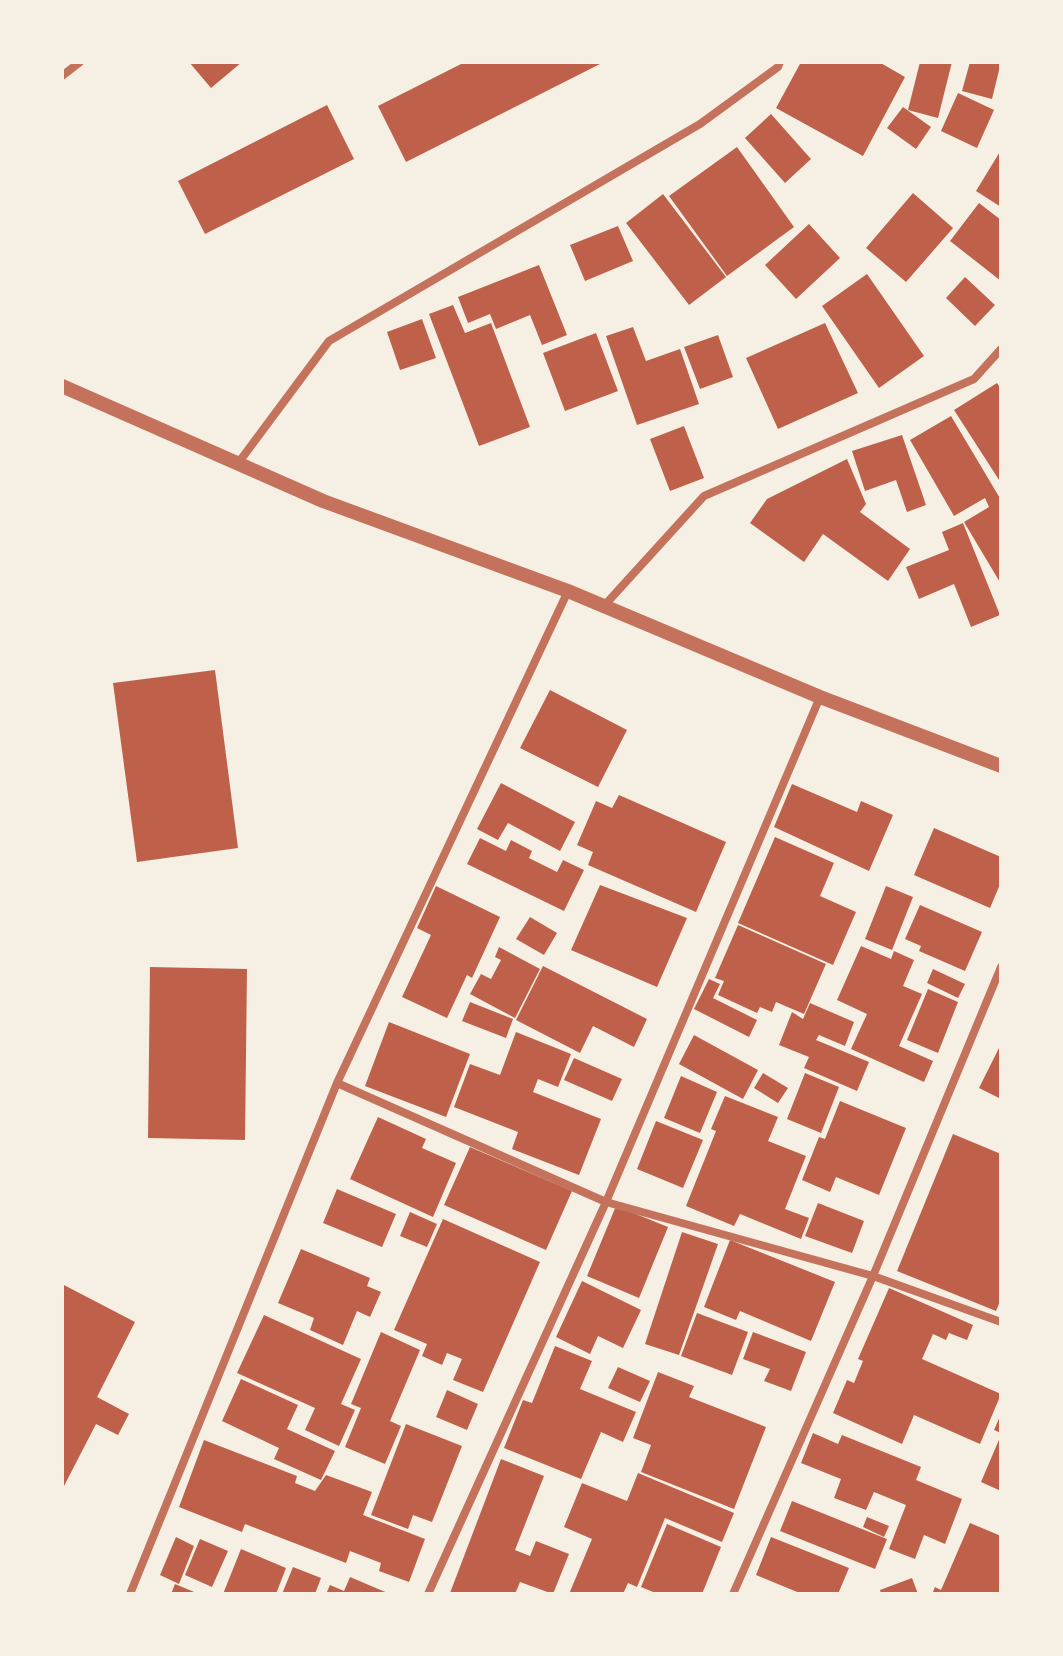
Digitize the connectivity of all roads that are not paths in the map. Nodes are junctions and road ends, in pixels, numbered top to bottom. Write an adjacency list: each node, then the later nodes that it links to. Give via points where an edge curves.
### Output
1 (80, 62): 3 (street)
2 (780, 62): 6 (street, via 700,124 329,341)
3 (62, 76)
4 (1001, 349): 8 (street, via 974,379 704,496)
5 (62, 386): 6 (street)
6 (239, 462): 7 (street, via 323,501)
7 (568, 591): 8 (street); 12 (street)
8 (603, 607): 9 (street)
9 (820, 697): 10 (street); 13 (street)
10 (1001, 766)
11 (1001, 967): 14 (street)
12 (337, 1083): 13 (street); 16 (street)
13 (606, 1202): 14 (street); 17 (street)
14 (873, 1276): 15 (street); 18 (street)
15 (1001, 1322)
16 (130, 1594)
17 (428, 1594)
18 (733, 1594)

